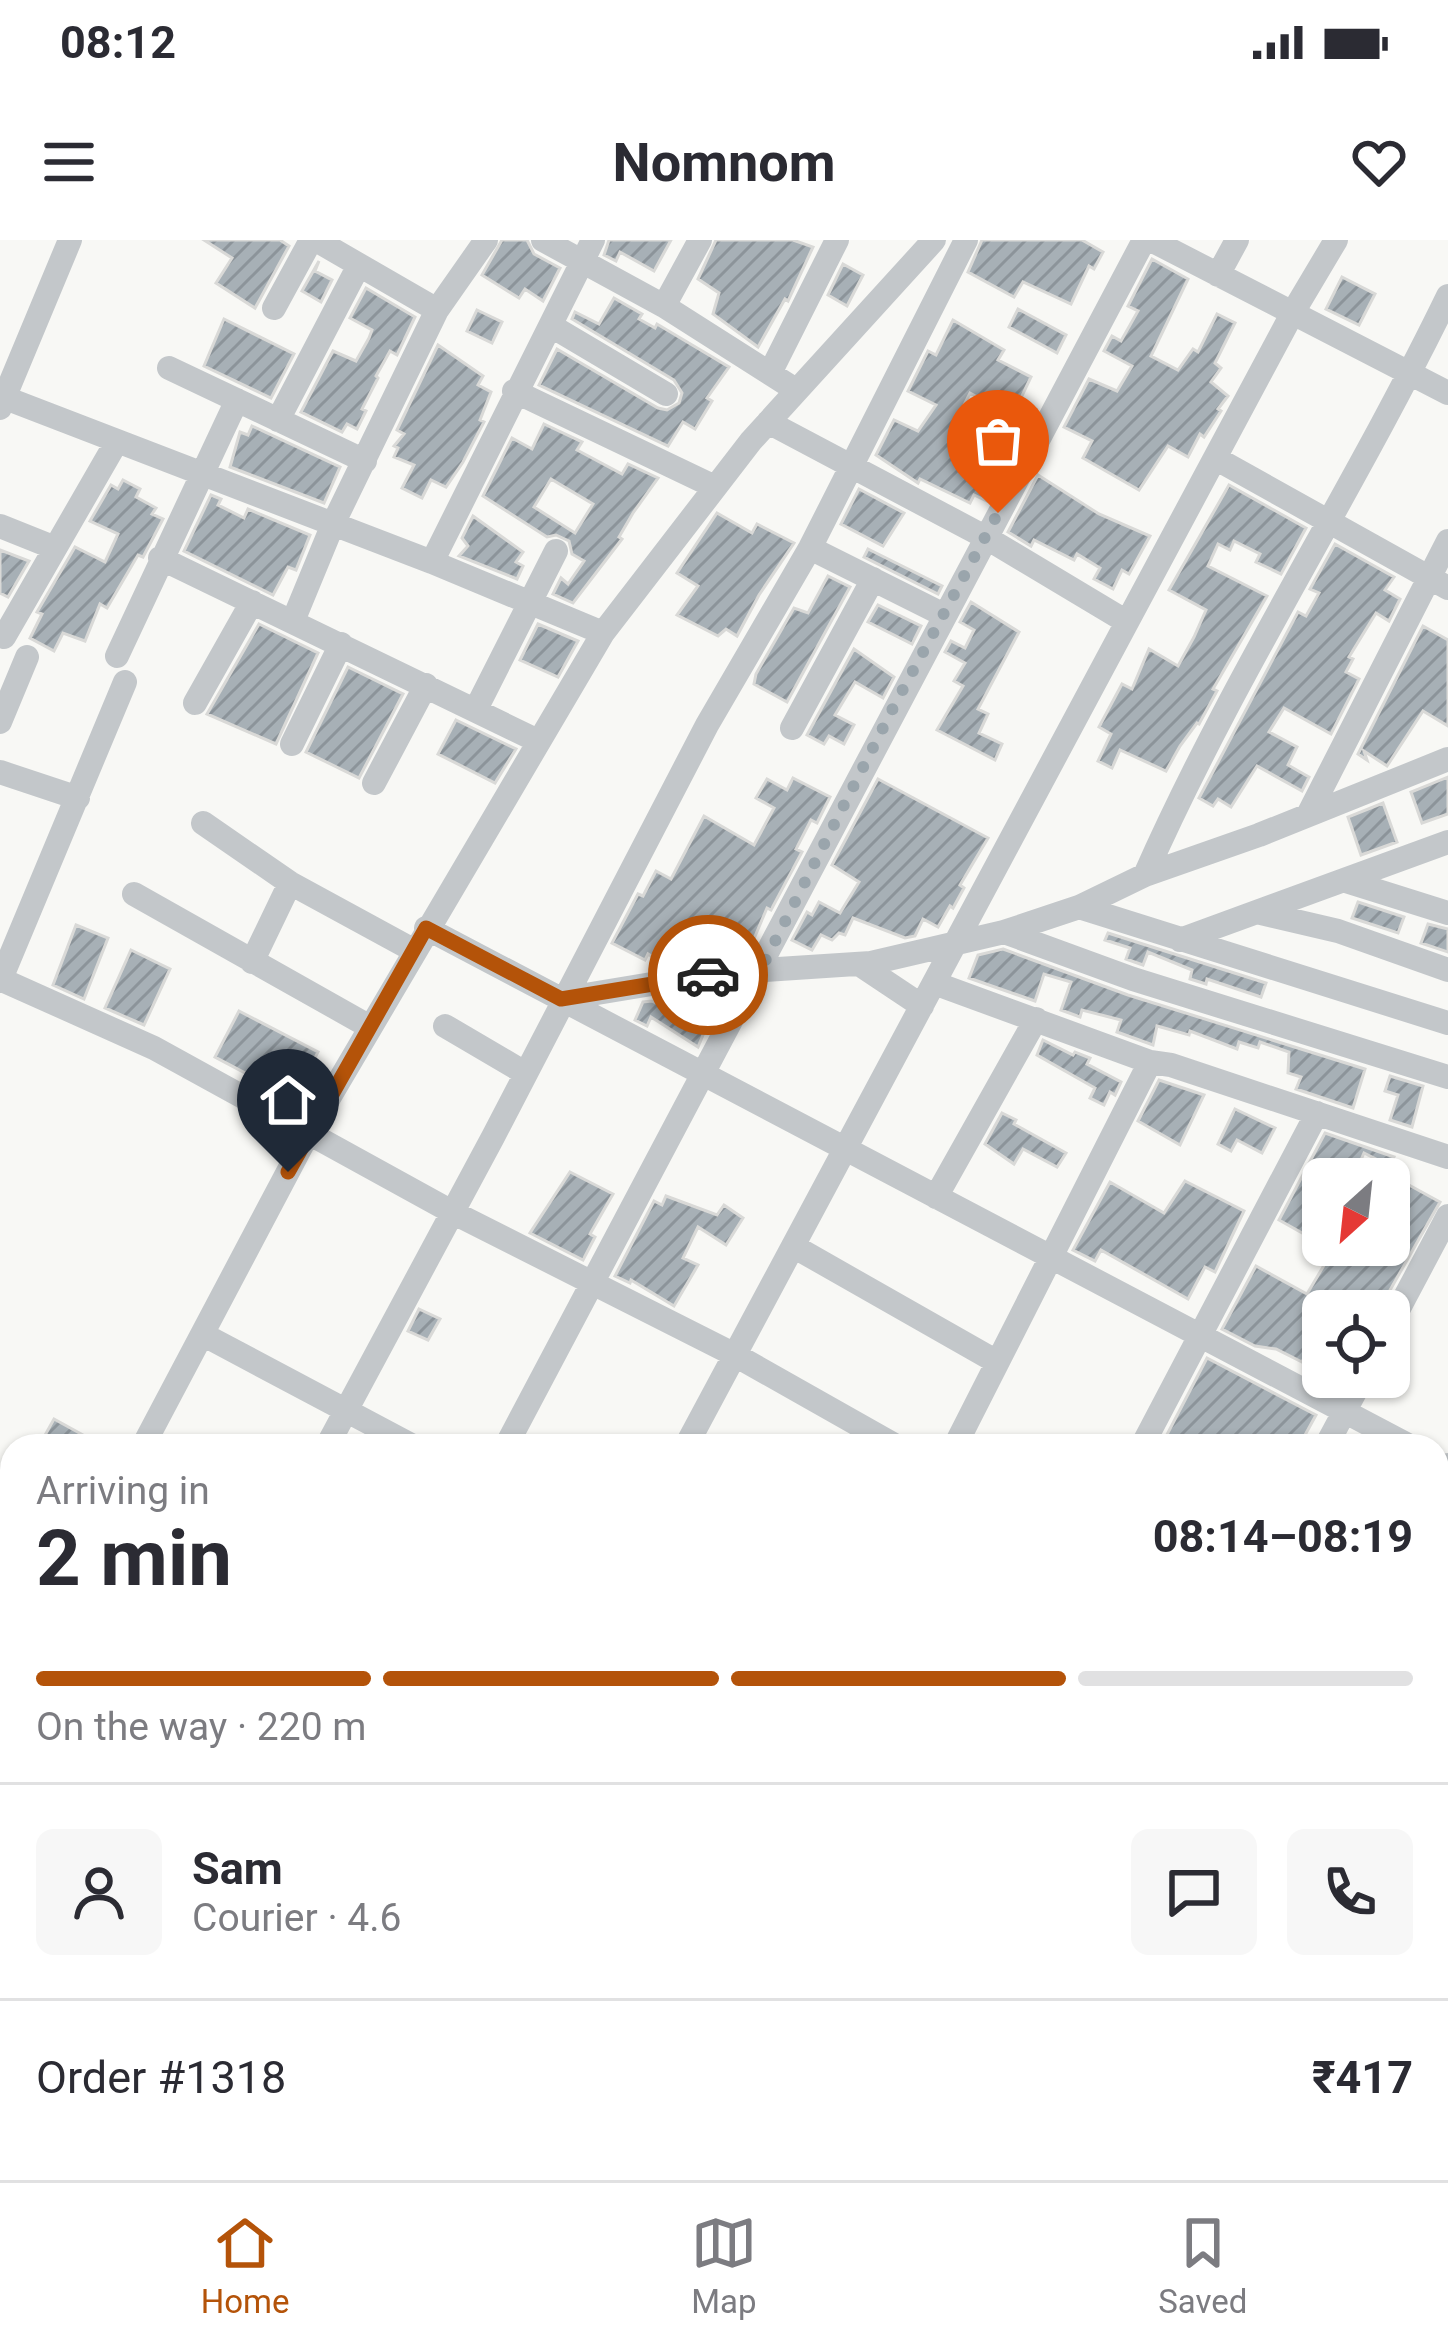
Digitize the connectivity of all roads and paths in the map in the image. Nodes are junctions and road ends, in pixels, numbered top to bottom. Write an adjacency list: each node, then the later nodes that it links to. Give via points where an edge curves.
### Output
1 (314, 240): 13 (street); 17 (street)
2 (485, 240): 18 (street)
3 (542, 240): 12 (street)
4 (700, 240): 16 (street)
5 (837, 240): 23 (street)
6 (934, 240): 24 (street)
7 (966, 240): 35 (street)
8 (1147, 240): 14 (street); 41 (street)
9 (1237, 240): 14 (street)
10 (1336, 240): 19 (street)
11 (77, 242): 28 (street)
12 (588, 251): 16 (street); 20 (street)
13 (359, 265): 18 (street); 30 (street)
14 (1218, 275): 19 (street)
15 (1448, 296): 22 (street)
16 (664, 306): 23 (street)
17 (274, 308)
18 (437, 310): 34 (street)
19 (1292, 314): 22 (street); 33 (street)
20 (553, 327): 25 (street); 27 (street)
21 (169, 368): 29 (street)
22 (1410, 373): 26 (street); 39 (street)
23 (770, 374): 24 (street)
24 (796, 390): 31 (street)
25 (514, 391): 37 (street); 47 (street)
26 (1448, 393)
27 (666, 394)
28 (2, 400): 32 (street)
29 (237, 400): 30 (street); 36 (street)
30 (278, 420): 34 (street)
31 (768, 422): 35 (street); 37 (street)
32 (117, 441): 36 (street); 43 (street)
33 (1215, 458): 39 (street); 54 (street)
34 (365, 461): 38 (street)
35 (850, 464): 41 (street); 44 (street)
36 (202, 472): 38 (street); 46 (street)
37 (715, 488): 55 (street)
38 (333, 524): 47 (street); 53 (street)
39 (1329, 524): 49 (street); 75 (street)
40 (0, 526): 43 (street)
41 (985, 537): 52 (street); 54 (street)
42 (1448, 541): 49 (street)
43 (56, 548): 56 (street)
44 (809, 548): 48 (street); 92 (street)
45 (556, 551): 50 (street)
46 (160, 558): 51 (street); 58 (street)
47 (432, 562): 50 (street)
48 (873, 579): 52 (street); 65 (street)
49 (1438, 583): 72 (street)
50 (529, 601): 55 (street); 63 (street)
51 (252, 602): 53 (street); 62 (street)
52 (944, 615): 89 (street)
53 (293, 621): 57 (street)
54 (1127, 622): 85 (street)
55 (603, 633): 66 (street)
56 (0, 636)
57 (341, 644): 61 (street); 67 (street)
58 (117, 656)
59 (27, 657): 64 (street)
60 (124, 682): 71 (street)
61 (426, 685): 63 (street); 70 (street)
62 (195, 703)
63 (476, 709): 66 (street)
64 (0, 722)
65 (792, 728)
66 (538, 740): 83 (street)
67 (292, 744)
68 (1448, 759): 72 (street)
69 (0, 772): 71 (street)
70 (374, 782)
71 (78, 798): 90 (street)
72 (1309, 813): 75 (street)
73 (202, 823): 77 (street)
74 (1448, 842): 76 (street)
75 (1145, 875): 79 (street)
76 (1346, 881): 80 (street); 81 (street)
77 (290, 883): 83 (street); 86 (street)
78 (134, 894): 86 (street)
79 (1078, 907): 82 (street); 84 (street)
80 (1258, 912): 84 (street); 88 (street)
81 (1448, 913)
82 (1004, 932): 85 (street); 101 (street)
83 (420, 939): 92 (street); 97 (street)
84 (1179, 940): 95 (street)
85 (956, 943): 87 (street); 91 (street)
86 (252, 962): 97 (street)
87 (859, 964): 89 (street); 93 (street)
88 (1448, 970)
89 (760, 971): 92 (street); 100 (street)
90 (0, 980): 103 (street, via 154,1048)
91 (934, 983): 93 (street); 94 (street)
92 (561, 999): 99 (street); 100 (street)
93 (922, 1006): 104 (street)
94 (1036, 1019): 98 (street); 106 (street)
95 (1448, 1023)
96 (445, 1026): 99 (street)
97 (370, 1027): 103 (street)
98 (1150, 1062): 102 (street); 110 (street)
99 (526, 1073): 107 (street)
100 (702, 1073): 104 (street); 111 (street)
101 (1448, 1077)
102 (1317, 1113): 105 (street); 114 (street)
103 (308, 1132): 107 (street); 113 (street)
104 (845, 1148): 106 (street); 109 (street)
105 (1448, 1157)
106 (936, 1197): 110 (street)
107 (452, 1212): 111 (street); 118 (street)
108 (1448, 1216): 112 (street)
109 (793, 1246): 115 (street); 116 (street)
110 (1051, 1257): 114 (street); 116 (street)
111 (591, 1281): 115 (street); 123 (street)
112 (1409, 1290)
113 (204, 1335): 118 (street); 120 (street)
114 (1200, 1336): 119 (street); 127 (street)
115 (735, 1355): 124 (street); 125 (street)
116 (997, 1362): 126 (street)
117 (1352, 1398): 119 (street)
118 (346, 1410): 121 (street); 122 (street)
119 (1345, 1412): 128 (street); 129 (street)
120 (150, 1434)
121 (333, 1434)
122 (391, 1434)
123 (512, 1434)
124 (692, 1434)
125 (875, 1434)
126 (961, 1434)
127 (1148, 1434)
128 (1333, 1434)
129 (1387, 1434)

